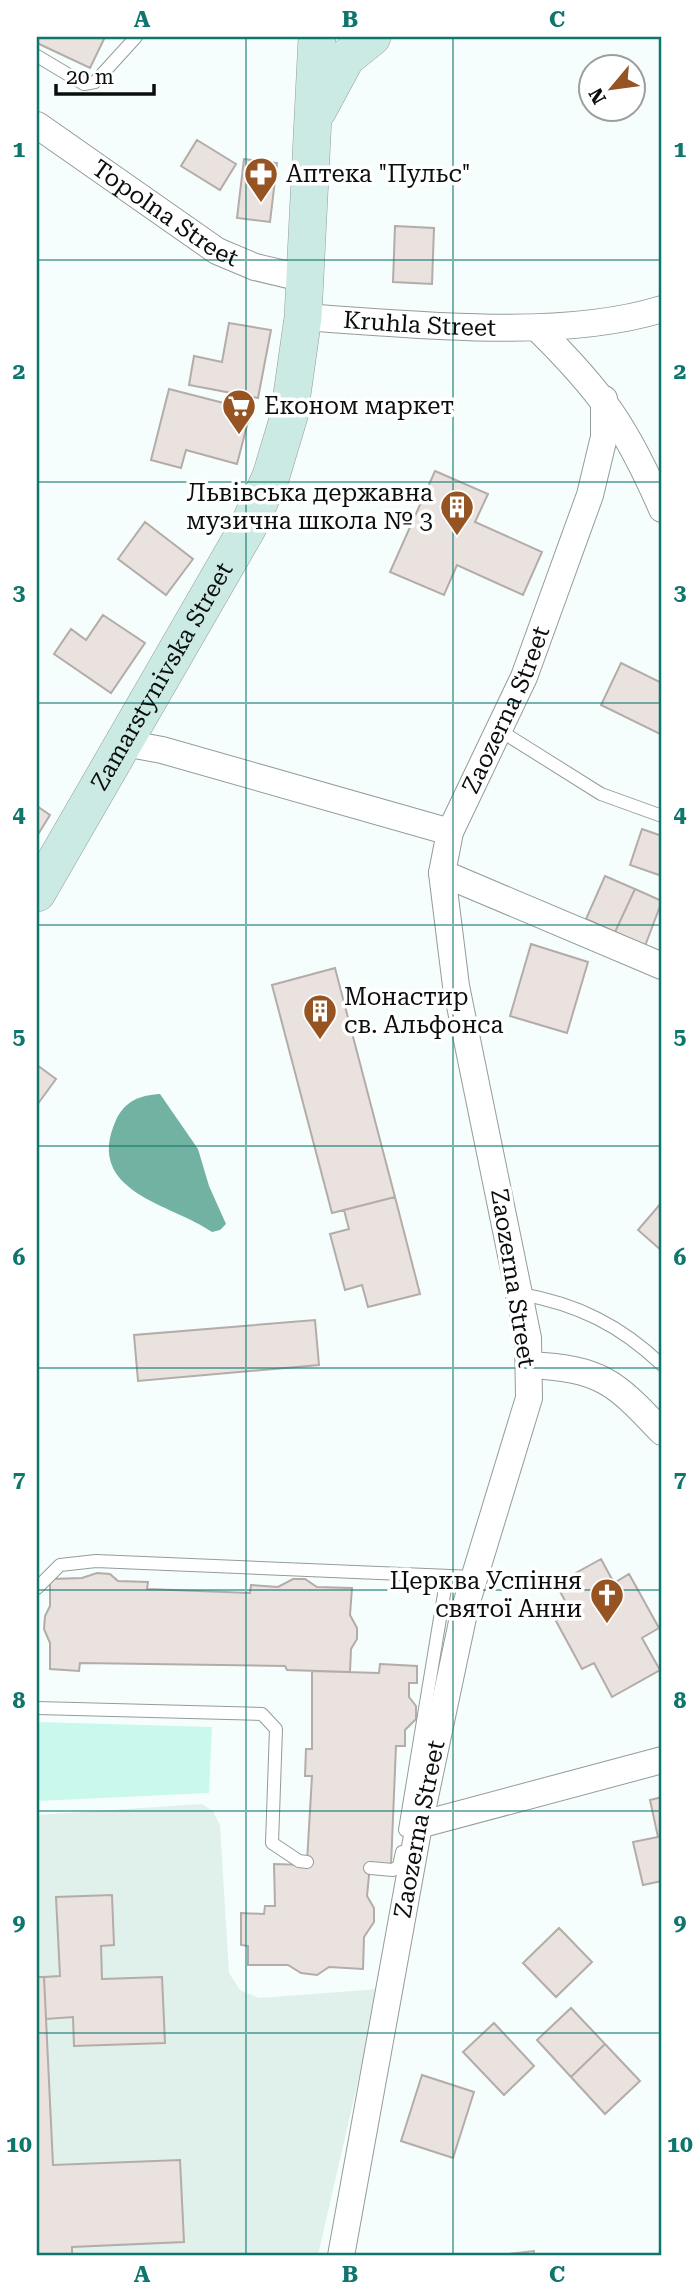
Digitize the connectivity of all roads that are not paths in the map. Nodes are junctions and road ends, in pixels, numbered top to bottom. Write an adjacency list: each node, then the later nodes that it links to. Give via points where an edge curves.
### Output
1 (136, 37): 4 (lane, via 95,82 85,84)
2 (317, 37): 5 (main road, Zamarstynivska Street)
3 (372, 37): 5 (main road, via 346,58)
4 (37, 56)
5 (314, 117): 7 (main road, Zamarstynivska Street)
6 (37, 125): 7 (street, Topolna Street, via 217,251 255,267)
7 (306, 279): 9 (main road, Zamarstynivska Street)
8 (662, 309): 10 (street, Kruhla Street)
9 (303, 317): 10 (street, Kruhla Street); 14 (main road, Zamarstynivska Street, via 289,416 271,476 248,527)
10 (537, 328): 11 (street)
11 (604, 399): 12 (street, via 636,449); 13 (street, Zaozerna Street, via 604,437 590,495 524,677)
12 (662, 509)
13 (499, 730): 15 (lane, via 601,794); 16 (street, Zaozerna Street)
14 (124, 743): 16 (street); 18 (main road, Zamarstynivska Street)
15 (662, 816)
16 (450, 832): 17 (street, Zaozerna Street)
17 (442, 873): 19 (street); 20 (street, Zaozerna Street, via 456,986)
18 (37, 893)
19 (662, 965)
20 (520, 1294): 21 (street, Zaozerna Street); 22 (lane, via 561,1301 594,1315)
21 (530, 1365): 23 (street, via 594,1373 632,1400); 25 (street, Zaozerna Street, via 529,1398)
22 (662, 1365)
23 (662, 1432)
24 (447, 1576): 25 (lane); 26 (lane, via 96,1561 60,1565); 31 (lane, via 399,1866 393,1870)
25 (474, 1577): 29 (street, Zaozerna Street)
26 (37, 1588)
27 (37, 1708): 30 (lane, via 262,1714 276,1729 272,1843)
28 (662, 1760): 29 (street)
29 (419, 1825): 32 (street, Zaozerna Street)
30 (307, 1862)
31 (370, 1868)
32 (341, 2256)

